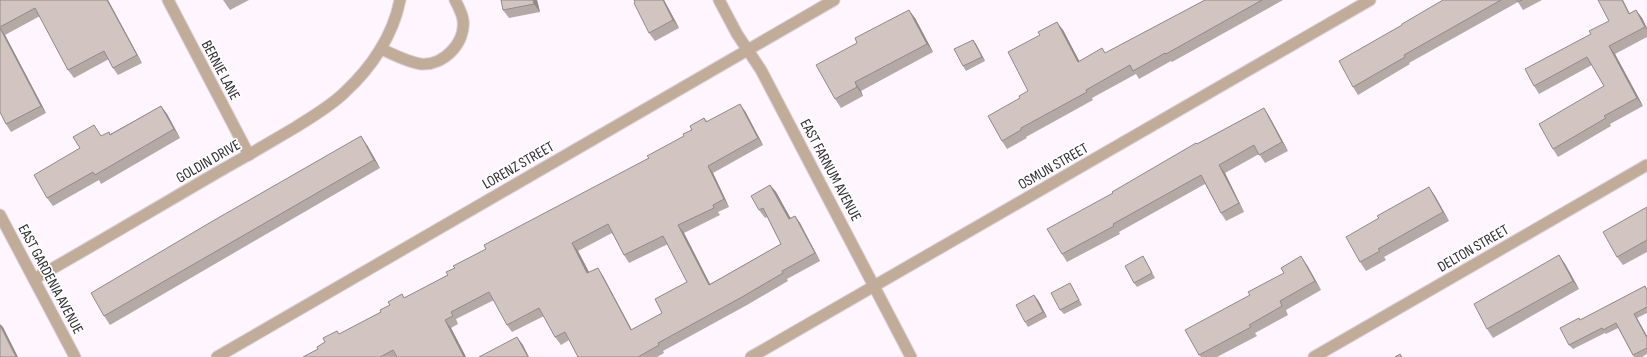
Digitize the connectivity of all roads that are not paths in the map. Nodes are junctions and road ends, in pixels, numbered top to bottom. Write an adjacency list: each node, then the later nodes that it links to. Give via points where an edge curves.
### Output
1 (168, 0): 9 (street, BERNIE LANE)
2 (400, 0): 7 (street, GOLDIN DRIVE)
3 (455, 0): 7 (street, via 463,20 462,32 453,50 444,58 433,63 421,64)
4 (719, 0): 8 (street, EAST FARNUM AVENUE)
5 (834, 0): 8 (street, LORENZ STREET)
6 (1370, 0): 13 (street, OSMUN STREET)
7 (381, 49): 9 (street, GOLDIN DRIVE, via 369,68 335,102)
8 (748, 49): 13 (street, EAST FARNUM AVENUE); 15 (street, LORENZ STREET)
9 (249, 155): 12 (street, GOLDIN DRIVE)
10 (1647, 164): 18 (street, DELTON STREET)
11 (0, 215): 12 (street, EAST GARDENIA AVENUE)
12 (34, 279): 14 (street, EAST GARDENIA AVENUE)
13 (874, 286): 16 (street, OSMUN STREET); 17 (street, EAST FARNUM AVENUE)
14 (74, 357)
15 (217, 357)
16 (751, 357)
17 (912, 357)
18 (1314, 357)

